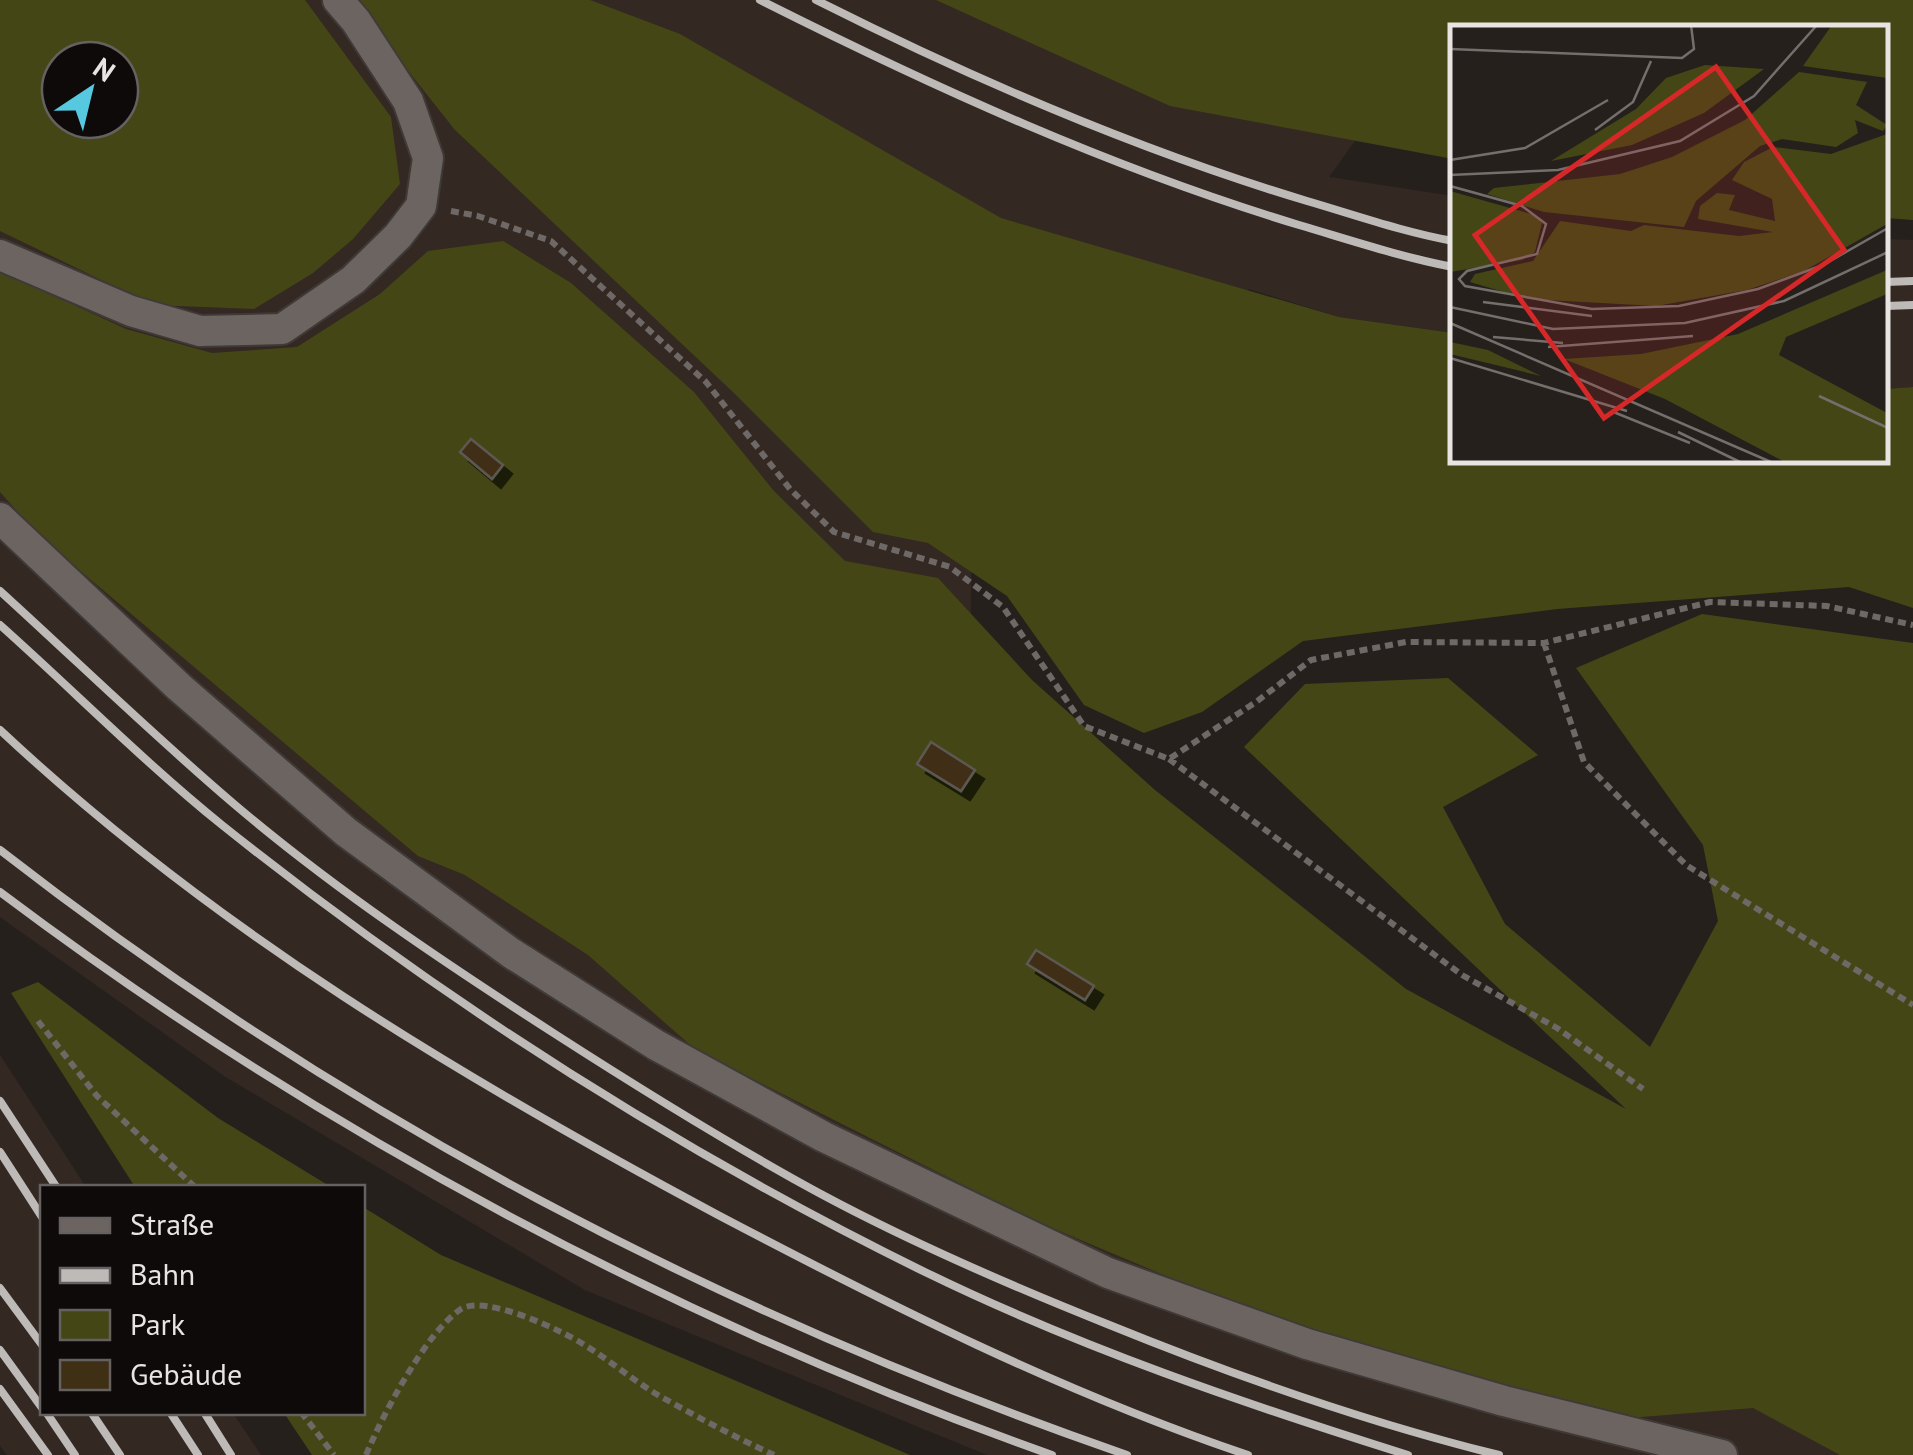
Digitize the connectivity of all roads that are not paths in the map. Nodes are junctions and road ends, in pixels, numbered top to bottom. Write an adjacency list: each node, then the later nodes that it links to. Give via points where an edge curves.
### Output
1 (338, 0): 2 (lane, via 408,101 428,158 420,206 353,280 282,329 200,331 131,311)
2 (0, 255)
3 (0, 518): 4 (lane, via 178,687 346,832 511,953 656,1046 790,1119 1108,1272 1307,1344)
4 (1722, 1455)

